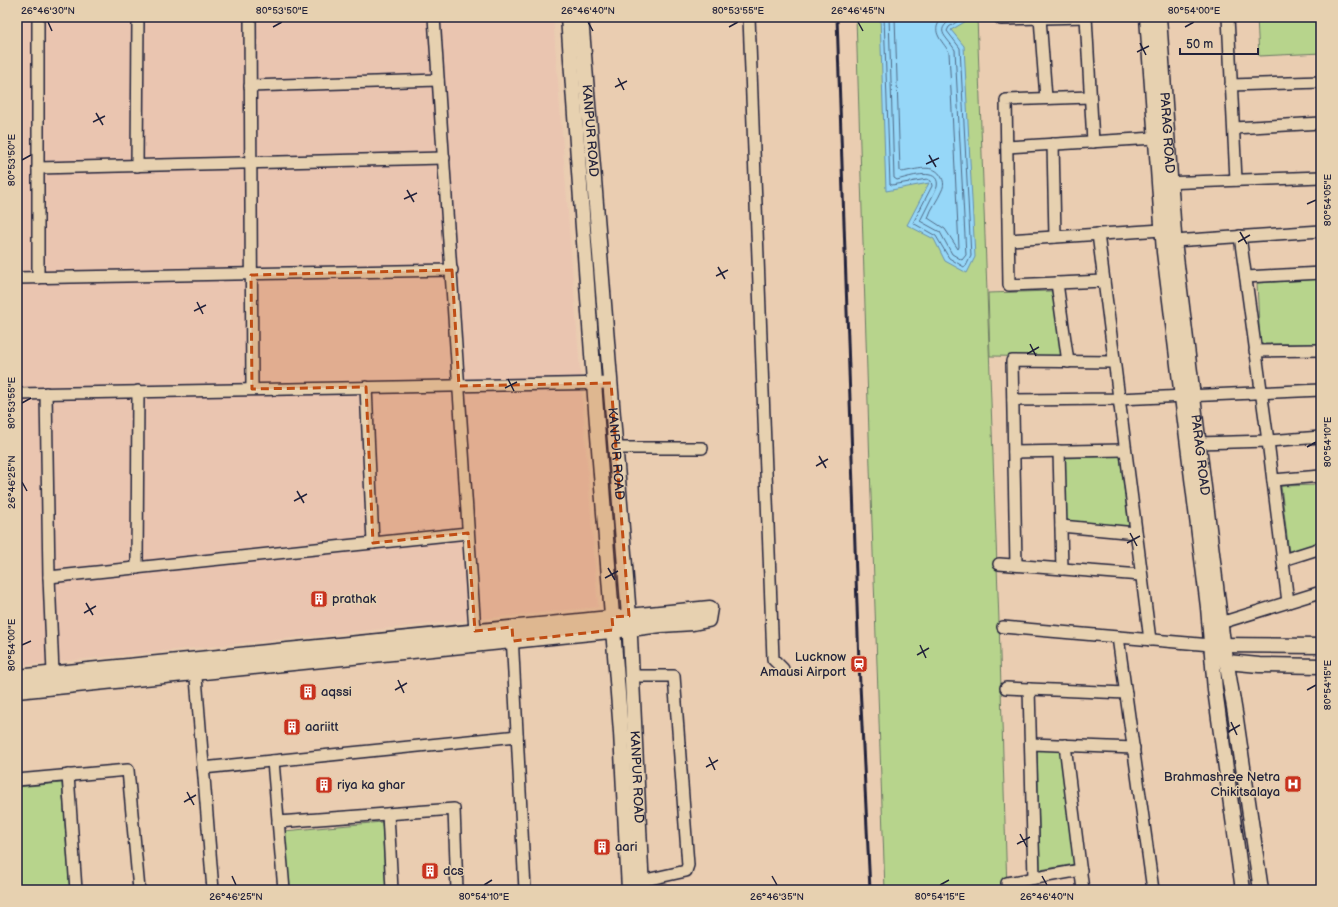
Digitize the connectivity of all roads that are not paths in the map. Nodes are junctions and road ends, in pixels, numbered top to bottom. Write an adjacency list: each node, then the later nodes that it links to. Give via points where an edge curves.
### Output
1 (38, 17): 29 (street)
2 (138, 17): 28 (street)
3 (250, 17): 16 (street)
4 (434, 17): 14 (street)
5 (568, 17): 52 (street)
6 (581, 17): 53 (street, KANPUR ROAD)
7 (749, 17): 102 (street, via 773,659)
8 (1001, 17): 13 (street)
9 (1086, 17): 13 (street); 18 (street)
10 (1147, 17): 22 (street, PARAG ROAD)
11 (1159, 17): 32 (street, PARAG ROAD)
12 (1228, 17): 17 (street)
13 (1040, 18): 19 (street)
14 (438, 80): 16 (street); 26 (street)
15 (1321, 82): 17 (street)
16 (250, 86): 27 (street)
17 (1231, 86): 21 (street)
18 (1090, 97): 19 (street); 23 (street)
19 (1046, 98): 25 (street, via 1006,100)
20 (1321, 124): 21 (street)
21 (1234, 128): 31 (street)
22 (1155, 138): 23 (street); 32 (street, PARAG ROAD)
23 (1093, 142): 24 (street)
24 (1053, 144): 25 (street); 37 (street)
25 (1007, 147): 38 (street)
26 (444, 158): 27 (street); 40 (street)
27 (251, 163): 28 (street); 42 (street)
28 (137, 166): 29 (street)
29 (38, 168): 45 (street)
30 (1321, 177): 31 (street)
31 (1236, 180): 32 (street)
32 (1164, 183): 33 (street, PARAG ROAD); 39 (street, PARAG ROAD)
33 (1162, 230): 35 (street); 62 (street, PARAG ROAD)
34 (1321, 231): 36 (street)
35 (1098, 234): 37 (street); 46 (street)
36 (1240, 236): 39 (street); 43 (street)
37 (1055, 237): 38 (street)
38 (1009, 240): 47 (street, via 1009,285)
39 (1174, 241): 62 (street, PARAG ROAD)
40 (452, 270): 42 (street); 54 (street)
41 (1321, 273): 43 (street)
42 (251, 275): 45 (street); 56 (street)
43 (1246, 277): 49 (street)
44 (17, 278): 45 (street)
45 (38, 278)
46 (1104, 281): 47 (street); 51 (street)
47 (1057, 283): 50 (street)
48 (1321, 350): 49 (street)
49 (1256, 351): 59 (street)
50 (1068, 362): 51 (street); 64 (street, via 1012,361)
51 (1114, 362): 63 (street)
52 (594, 383): 53 (street); 54 (street); 90 (street)
53 (611, 383): 68 (street, KANPUR ROAD)
54 (459, 386): 55 (street); 76 (street)
55 (366, 387): 56 (street); 78 (street)
56 (252, 389): 58 (street)
57 (1321, 390): 59 (street)
58 (138, 391): 60 (street); 83 (street)
59 (1262, 392): 62 (street); 66 (street)
60 (46, 393): 61 (street); 86 (street)
61 (17, 394)
62 (1187, 396): 63 (street); 67 (street, PARAG ROAD); 91 (street, PARAG ROAD)
63 (1118, 399): 64 (street); 70 (street)
64 (1013, 400): 72 (street)
65 (1321, 437): 66 (street)
66 (1268, 441): 67 (street); 74 (street)
67 (1198, 443): 91 (street, PARAG ROAD)
68 (616, 448): 69 (street); 89 (street, KANPUR ROAD)
69 (702, 448)
70 (1125, 450): 71 (street); 77 (street)
71 (1059, 451): 72 (street); 75 (street)
72 (1014, 452): 82 (street)
73 (1321, 476): 74 (street)
74 (1273, 480): 80 (street)
75 (1061, 526): 77 (street); 84 (street)
76 (468, 533): 78 (street); 93 (street)
77 (1136, 533): 85 (street)
78 (373, 543): 83 (street)
79 (1321, 548): 80 (street)
80 (1283, 560): 88 (street)
81 (999, 564): 82 (street)
82 (1016, 566): 84 (street)
83 (137, 568): 86 (street)
84 (1062, 569): 85 (street)
85 (1141, 575): 96 (street)
86 (49, 577): 103 (street)
87 (1321, 592): 88 (street)
88 (1288, 602): 91 (street)
89 (630, 622): 90 (street); 105 (street, KANPUR ROAD)
90 (613, 624): 94 (street); 131 (street)
91 (1215, 624): 97 (street, PARAG ROAD)
92 (1003, 627): 95 (street)
93 (475, 631): 94 (street); 100 (street)
94 (512, 634): 100 (street); 110 (street)
95 (1118, 637): 96 (street); 109 (street)
96 (1150, 640): 97 (street)
97 (1217, 645): 98 (street); 99 (street); 134 (street, PARAG ROAD, via 1215,690)
98 (1321, 646)
99 (1227, 662): 101 (street); 135 (street)
100 (195, 666): 103 (street); 108 (street); 115 (street)
101 (1321, 666)
102 (782, 669)
103 (53, 673): 104 (street)
104 (17, 676)
105 (633, 676): 123 (street, KANPUR ROAD); 123 (street, via 674,676 688,864 686,871)
106 (1006, 688): 107 (street)
107 (1029, 689): 109 (street); 111 (street)
108 (17, 691)
109 (1126, 693): 113 (street)
110 (517, 736): 114 (street); 130 (street)
111 (1030, 744): 112 (street); 121 (street)
112 (1065, 745): 113 (street); 120 (street)
113 (1134, 748): 133 (street)
114 (273, 760): 115 (street); 119 (street)
115 (203, 768): 126 (street)
116 (68, 776): 117 (street); 124 (street); 125 (street, via 128,770)
117 (17, 780)
118 (388, 814): 119 (street); 128 (street); 129 (street, via 454,809)
119 (278, 822): 127 (street)
120 (1081, 870): 121 (street); 132 (street)
121 (1034, 878): 122 (street)
122 (1007, 883)
123 (642, 885)
124 (76, 890)
125 (139, 890)
126 (213, 890)
127 (284, 890)
128 (392, 890)
129 (457, 890)
130 (525, 890)
131 (629, 890)
132 (1083, 890)
133 (1153, 890)
134 (1243, 890)
135 (1261, 890)

